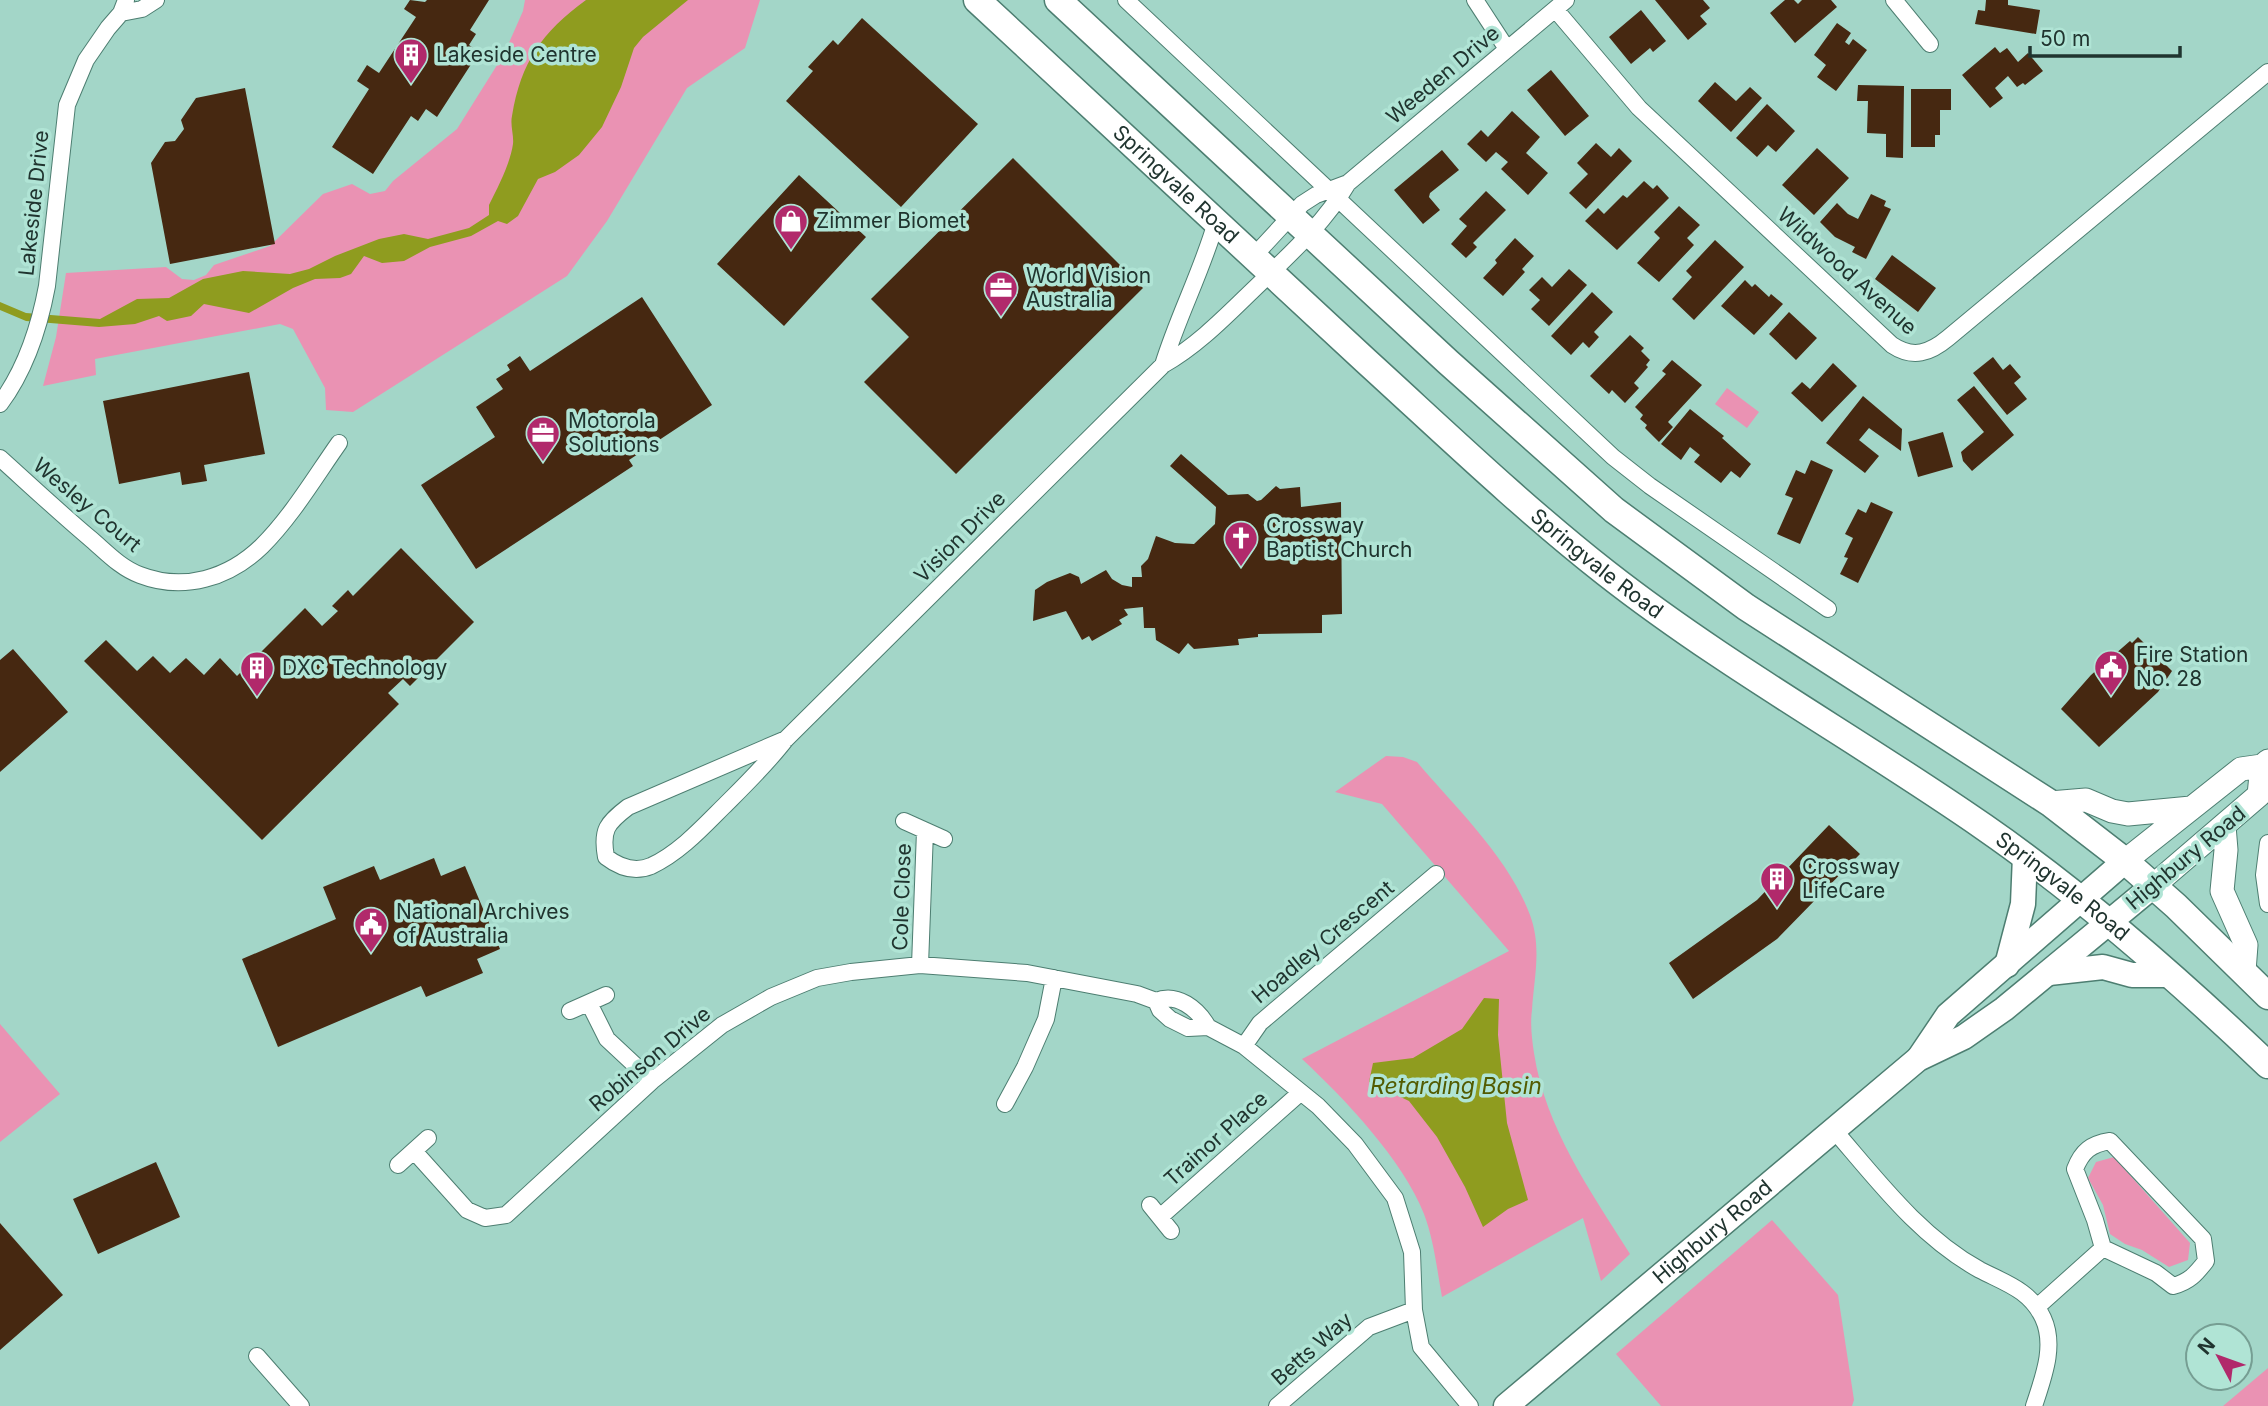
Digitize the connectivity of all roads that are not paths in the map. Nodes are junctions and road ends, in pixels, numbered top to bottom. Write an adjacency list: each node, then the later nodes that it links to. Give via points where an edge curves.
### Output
1 (156, 0): 8 (street, Lakeside Drive, via 142,9)
2 (977, 0): 13 (highway, Springvale Road)
3 (1058, 0): 14 (highway)
4 (1126, 0): 12 (street)
5 (1475, 0): 10 (street)
6 (1894, 0): 9 (street)
7 (1561, 5): 10 (street, Weeden Drive); 11 (street, Wildwood Avenue, via 1639,108 1892,345 1915,354 1942,343)
8 (124, 6): 17 (street, Lakeside Drive, via 86,60 67,105 39,324 28,355)
9 (1930, 44)
10 (1507, 49): 12 (street, Weeden Drive)
11 (2268, 72)
12 (1334, 194): 14 (street, Weeden Drive, via 1333,209); 14 (street, Weeden Drive, via 1316,195 1302,204); 20 (street, via 1621,464)
13 (1216, 222): 15 (highway, Springvale Road); 16 (street, Vision Drive)
14 (1301, 225): 15 (street, Weeden Drive); 15 (street, Weeden Drive); 23 (highway, via 1524,431 1636,527 1752,611)
15 (1262, 265): 16 (street, Vision Drive, via 1183,354); 30 (highway, Springvale Road, via 1522,503 1614,579 1730,662)
16 (1163, 365): 21 (street, Vision Drive)
17 (0, 404)
18 (339, 443): 19 (street, Wesley Court, via 279,527 248,558 208,580 182,582 129,570)
19 (0, 458)
20 (1828, 609)
21 (786, 739): 21 (street, Vision Drive, via 770,761 689,840 650,866 627,869 606,857 603,839 612,819 628,807)
22 (2265, 763): 24 (main road, Highbury Road, via 2241,769); 26 (main road, Highbury Road, via 2259,795)
23 (2050, 803): 24 (main road, via 2086,800 2128,814); 31 (highway)
24 (2191, 808): 31 (main road, Highbury Road)
25 (904, 821): 27 (street, Cole Close)
26 (2224, 825): 33 (main road, Highbury Road); 39 (main road, via 2222,891 2246,945)
27 (925, 831): 28 (street, Cole Close); 37 (street, Cole Close)
28 (944, 839)
29 (2268, 843): 35 (street, Highbury Road)
30 (2025, 856): 34 (highway, Springvale Road); 38 (main road, via 2023,904)
31 (2125, 861): 33 (highway); 34 (main road, Highbury Road)
32 (1436, 874): 47 (street, Hoadley Crescent, via 1260,1023)
33 (2153, 886): 36 (main road, Highbury Road); 39 (highway)
34 (2081, 900): 36 (highway, Springvale Road); 38 (main road, Highbury Road)
35 (2268, 904)
36 (2109, 923): 40 (main road, Highbury Road); 41 (highway, Springvale Road)
37 (920, 965): 42 (street, Robinson Drive); 50 (street, Robinson Drive, via 817,978 771,997 722,1025)
38 (2007, 965): 48 (main road, Highbury Road, via 1948,1015)
39 (2244, 971): 44 (highway)
40 (2049, 973): 41 (main road, via 2103,967 2132,975); 48 (main road, Highbury Road, via 1964,1037)
41 (2169, 975): 49 (highway, Springvale Road)
42 (1054, 978): 47 (street, Robinson Drive, via 1156,1001 1174,999 1192,1007 1208,1027); 52 (street, via 1046,1019)
43 (606, 995): 45 (street)
44 (2268, 996)
45 (589, 1003): 46 (street); 50 (street, via 607,1038)
46 (570, 1011)
47 (1244, 1046): 51 (street, Robinson Drive)
48 (1918, 1059): 53 (main road, Highbury Road)
49 (2268, 1065)
50 (652, 1081): 55 (street, Robinson Drive, via 506,1214 485,1218 467,1210)
51 (1300, 1093): 57 (street, Trainor Place, via 1155,1211); 60 (street, Robinson Drive, via 1355,1144 1395,1198 1412,1252)
52 (1005, 1104)
53 (1834, 1130): 59 (street, via 1928,1234 1955,1255 2025,1293); 65 (main road, Highbury Road)
54 (428, 1138): 55 (street)
55 (414, 1151): 56 (street)
56 (398, 1165)
57 (1171, 1231)
58 (2103, 1248): 58 (street, via 2075,1169 2086,1149 2110,1141 2203,1239 2206,1261 2196,1275 2173,1286); 59 (street)
59 (2037, 1307): 66 (street, via 2049,1344)
60 (1414, 1310): 63 (street, Betts Way, via 1369,1327); 64 (street, Robinson Drive, via 1421,1347)
61 (257, 1356): 62 (street)
62 (301, 1406)
63 (1277, 1406)
64 (1470, 1406)
65 (1506, 1406)
66 (2034, 1406)

